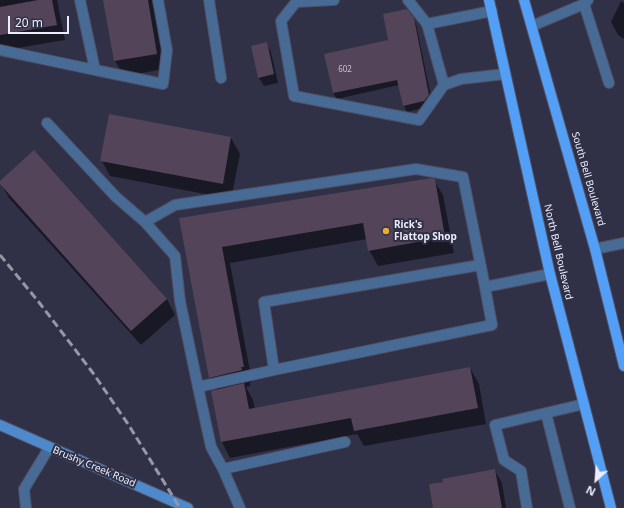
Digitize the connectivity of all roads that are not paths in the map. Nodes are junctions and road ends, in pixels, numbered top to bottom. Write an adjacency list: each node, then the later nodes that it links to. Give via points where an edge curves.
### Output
1 (80, 0): 13 (lane)
2 (158, 0): 13 (lane, via 168,50 163,84)
3 (209, 0): 15 (lane)
4 (334, 0): 17 (lane, via 296,2 281,21 294,96 419,120)
5 (408, 0): 10 (lane)
6 (489, 0): 9 (main road, North Bell Boulevard)
7 (524, 0): 11 (main road, South Bell Boulevard)
8 (586, 2): 11 (lane); 16 (lane)
9 (492, 11): 10 (lane); 14 (main road, North Bell Boulevard)
10 (427, 24): 17 (lane)
11 (532, 26): 21 (main road, South Bell Boulevard)
12 (0, 50): 13 (lane)
13 (95, 70)
14 (505, 74): 17 (lane, via 461,79); 23 (main road, North Bell Boulevard)
15 (221, 78)
16 (608, 83)
17 (444, 85)
18 (47, 123): 19 (lane, via 116,197)
19 (145, 222): 22 (lane, via 175,205 416,169 463,177); 27 (lane, via 175,256 180,301)
20 (624, 243): 21 (lane)
21 (595, 249): 25 (main road, South Bell Boulevard)
22 (480, 266): 24 (lane); 26 (lane, via 264,302)
23 (550, 274): 24 (lane); 28 (main road, North Bell Boulevard)
24 (485, 287): 26 (lane, via 492,325)
25 (624, 366)
26 (274, 370): 27 (lane)
27 (198, 387): 33 (lane, via 211,447)
28 (584, 404): 29 (lane); 39 (main road, North Bell Boulevard)
29 (546, 413): 37 (lane, via 495,425 504,460 521,471); 38 (lane)
30 (0, 425): 32 (street, Brushy Creek Road)
31 (345, 442): 33 (lane)
32 (49, 448): 34 (lane, via 24,489); 35 (street, Brushy Creek Road)
33 (223, 469): 36 (lane)
34 (26, 508)
35 (188, 508)
36 (240, 508)
37 (528, 508)
38 (570, 508)
39 (611, 508)

